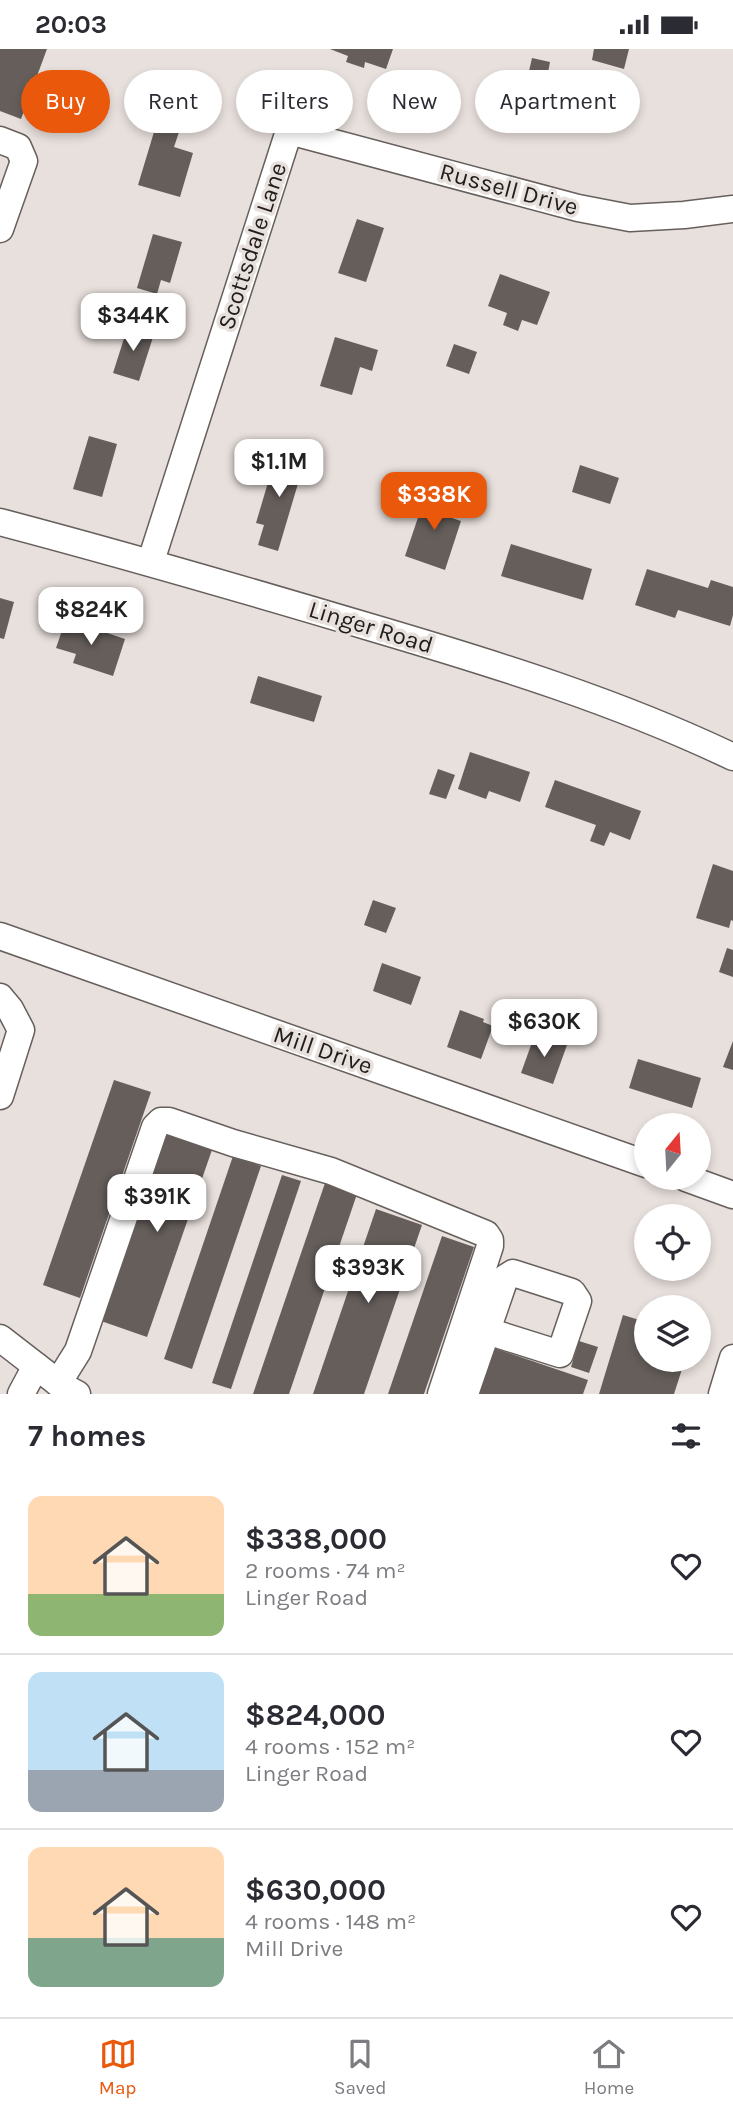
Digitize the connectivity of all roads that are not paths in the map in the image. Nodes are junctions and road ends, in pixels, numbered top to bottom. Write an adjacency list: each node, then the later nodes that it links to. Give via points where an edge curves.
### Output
1 (288, 133): 8 (street, Scottsdale Lane)
2 (297, 133): 4 (street, Russell Drive, via 630,218)
3 (0, 140): 5 (street, via 19,147 24,161)
4 (733, 209)
5 (0, 229): 6 (street)
6 (0, 251)
7 (0, 523): 8 (street, Linger Road)
8 (151, 561): 9 (street, Linger Road, via 505,667)
9 (733, 757)
10 (0, 936): 13 (street, Mill Drive)
11 (0, 997): 12 (street, via 21,1030)
12 (0, 1096)
13 (634, 1160)
14 (711, 1187): 15 (street)
15 (733, 1195)
16 (487, 1331): 23 (street)
17 (1, 1344): 19 (street)
18 (733, 1358): 24 (street)
19 (37, 1366): 20 (street); 21 (street)
20 (67, 1389): 22 (street, via 155,1128 161,1121 169,1121 331,1171 486,1234 490,1246)
21 (21, 1394)
22 (441, 1394)
23 (465, 1394)
24 (722, 1394)

